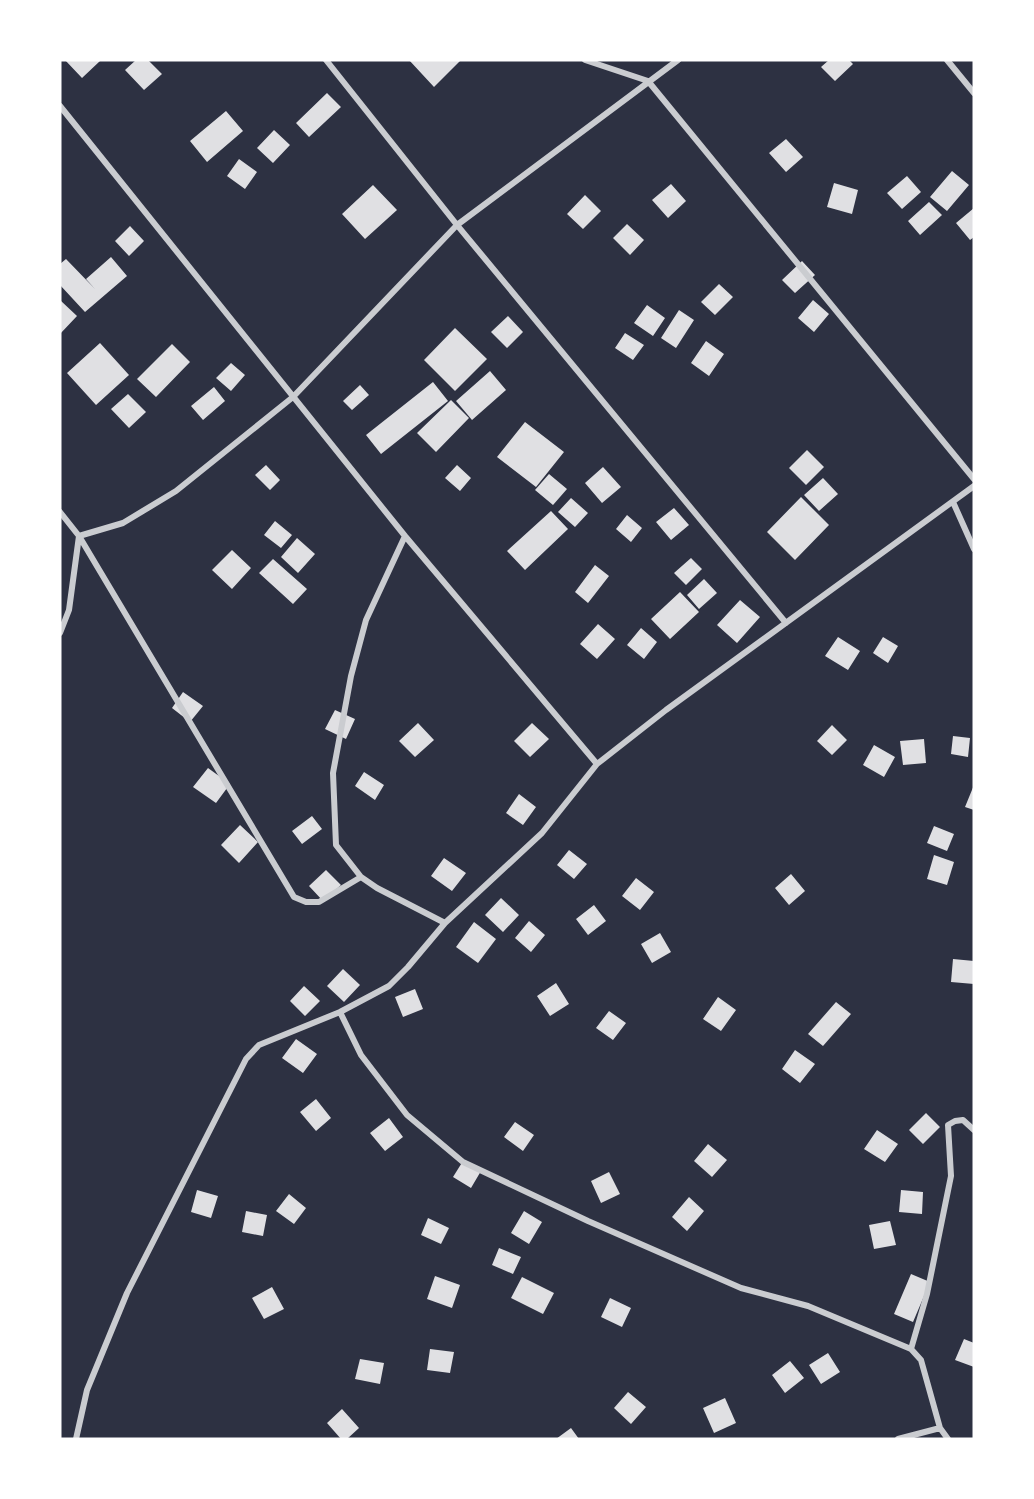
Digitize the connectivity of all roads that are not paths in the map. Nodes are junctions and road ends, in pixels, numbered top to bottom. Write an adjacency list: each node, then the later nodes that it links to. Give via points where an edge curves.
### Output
1 (326, 60): 8 (street)
2 (585, 60): 5 (street)
3 (678, 60): 5 (street)
4 (947, 60): 6 (street)
5 (648, 81): 8 (street); 10 (street)
6 (974, 93)
7 (60, 105): 9 (street)
8 (457, 225): 9 (street); 17 (street)
9 (293, 397): 14 (street, via 176,491 123,523); 15 (street)
10 (974, 479)
11 (974, 486): 12 (street)
12 (953, 502): 16 (street); 17 (street)
13 (60, 512): 14 (street)
14 (79, 536): 18 (street, via 69,610); 20 (street, via 294,897 318,902)
15 (405, 536): 19 (street); 20 (street, via 366,620 333,773 336,845)
16 (974, 549)
17 (786, 623): 19 (street)
18 (60, 633)
19 (597, 764): 21 (street, via 542,833)
20 (361, 877): 21 (street)
21 (445, 923): 22 (street, via 389,986)
22 (340, 1012): 24 (street, via 361,1054 407,1114 463,1162 741,1288 808,1306); 26 (street, via 259,1045 246,1059 127,1293 87,1390)
23 (974, 1130): 24 (street, via 963,1120 948,1125 951,1176 927,1294)
24 (911, 1349): 25 (street, via 921,1360)
25 (940, 1428): 27 (street); 28 (street)
26 (76, 1439)
27 (898, 1439)
28 (948, 1439)

